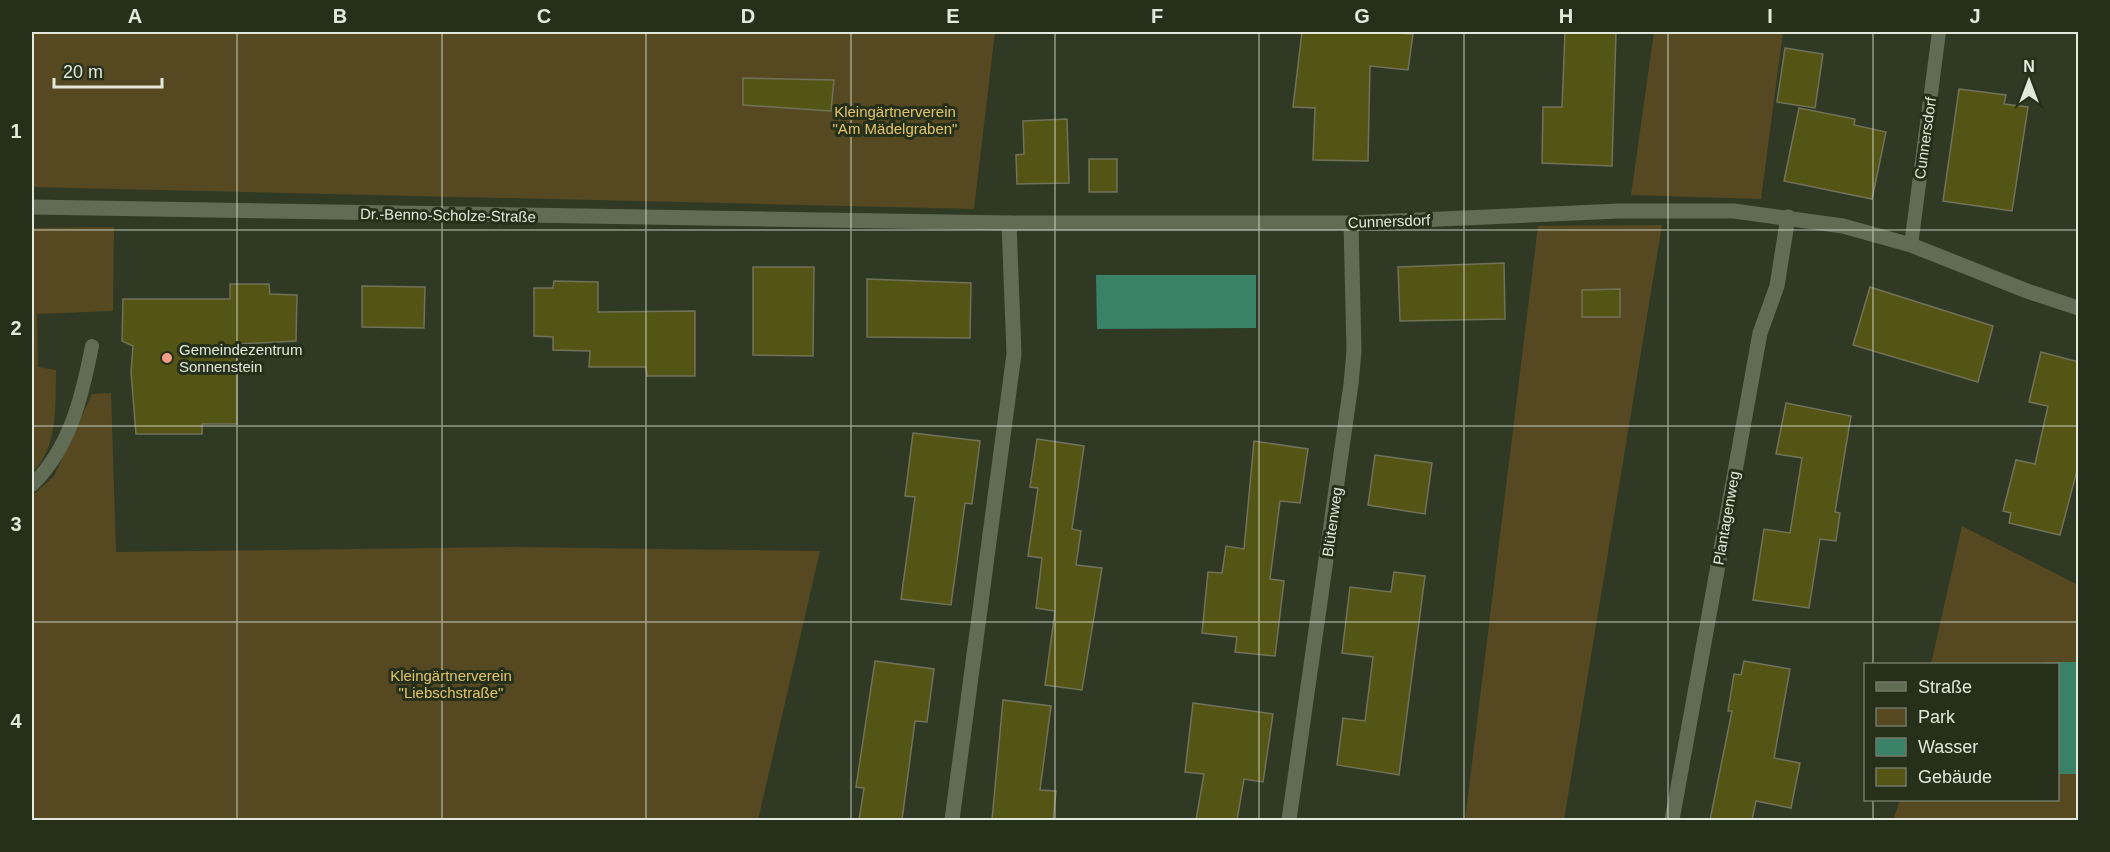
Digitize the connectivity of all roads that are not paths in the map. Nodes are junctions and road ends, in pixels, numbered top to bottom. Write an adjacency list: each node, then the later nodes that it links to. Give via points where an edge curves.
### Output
1 (1939, 32): 7 (lane, Cunnersdorf)
2 (32, 207): 4 (street, Dr.-Benno-Scholze-Straße)
3 (1788, 217): 5 (street, Cunnersdorf, via 1734,211 1619,211); 7 (street, Cunnersdorf, via 1843,226); 13 (street, Plantagenweg, via 1777,286 1760,333)
4 (864, 222): 6 (street, Cunnersdorf)
5 (1351, 223): 6 (street, Cunnersdorf); 12 (street, Blütenweg, via 1351,384)
6 (1009, 224): 11 (street, via 1014,354)
7 (1911, 244): 8 (street, Cunnersdorf)
8 (2079, 308)
9 (92, 346): 10 (lane, via 68,436 47,470)
10 (32, 485)
11 (952, 820)
12 (1289, 820)
13 (1672, 820)

